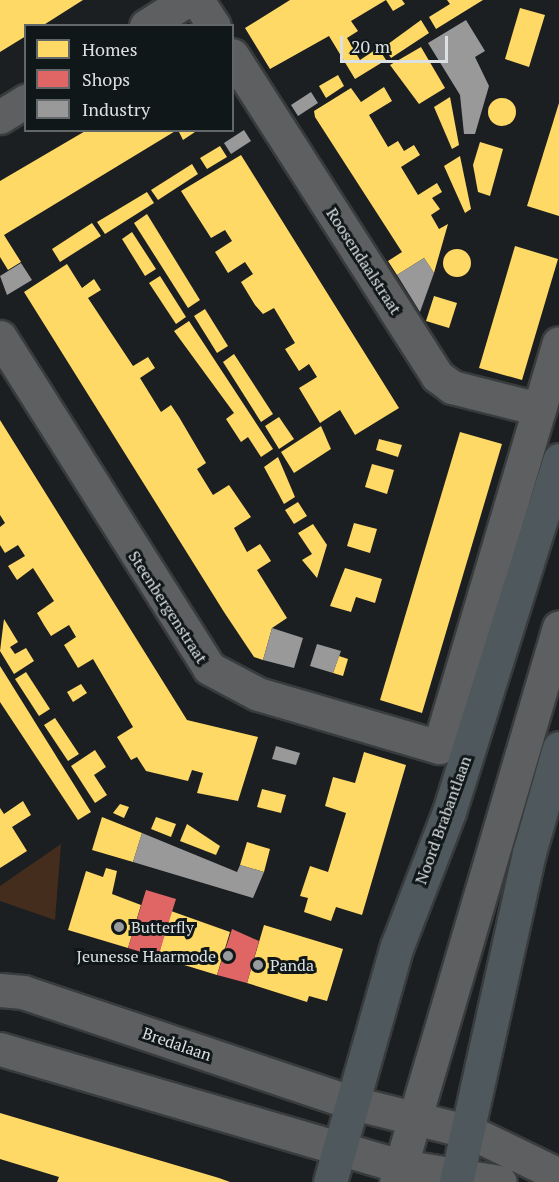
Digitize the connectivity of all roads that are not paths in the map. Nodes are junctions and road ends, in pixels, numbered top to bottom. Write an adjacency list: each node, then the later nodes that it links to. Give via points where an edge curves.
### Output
1 (187, 0): 3 (street)
2 (197, 0): 4 (street)
3 (149, 24)
4 (213, 24)
5 (234, 58): 10 (street, Roosendaalstraat, via 437,376 452,387)
6 (24, 102): 7 (street)
7 (0, 117)
8 (0, 337): 13 (street, Steenbergenstraat, via 208,668 258,694)
9 (559, 343): 10 (street, Noord Brabantlaan)
10 (539, 409): 13 (street, Noord Brabantlaan)
11 (559, 460): 17 (main road, Noord Brabantlaan, via 449,812 397,946)
12 (559, 627): 18 (street)
13 (439, 747)
14 (559, 748): 19 (main road, via 529,853)
15 (0, 990): 17 (street, Bredalaan, via 22,992)
16 (0, 1049): 20 (street)
17 (353, 1103): 18 (street, Bredalaan); 20 (main road, Noord Brabantlaan)
18 (414, 1116): 19 (street, Bredalaan); 21 (street)
19 (470, 1132): 22 (street, Bredalaan); 23 (main road)
20 (338, 1150): 21 (street); 24 (main road, Noord Brabantlaan)
21 (398, 1174): 23 (street)
22 (559, 1174)
23 (457, 1178): 25 (street)
24 (330, 1182)
25 (500, 1182)

